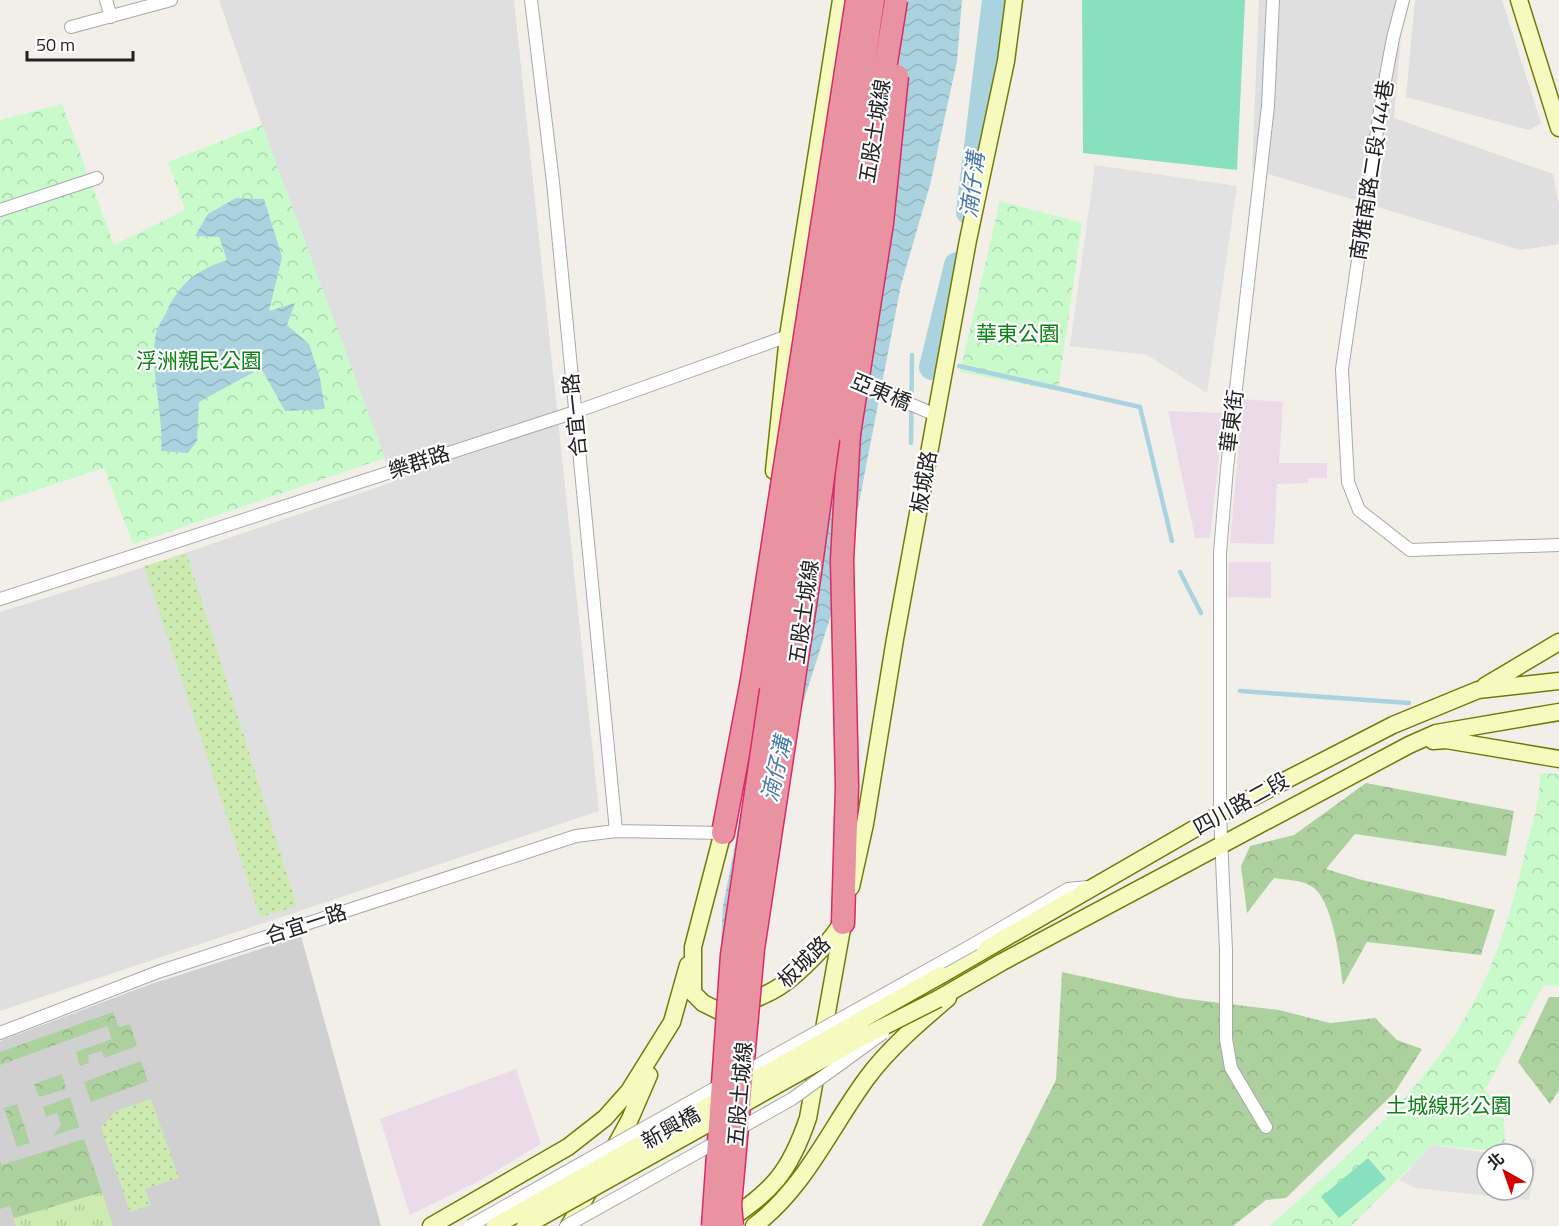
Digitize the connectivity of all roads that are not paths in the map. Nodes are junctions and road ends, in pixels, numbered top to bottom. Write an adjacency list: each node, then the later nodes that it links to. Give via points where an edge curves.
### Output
1 (105, 0): 13 (street)
2 (171, 0): 13 (street)
3 (531, 0): 19 (street, 合宜一路)
4 (841, 0): 18 (main road, 板城路)
5 (857, 0): 31 (highway, bridge, via 752,680)
6 (873, 0): 48 (highway, 五股土城線, bridge, via 732,955)
7 (896, 0): 50 (highway, 五股土城線, bridge, via 840,350 753,949 730,1205)
8 (902, 0): 34 (highway, bridge, via 887,188 846,467 842,560 847,786)
9 (1014, 0): 20 (main road, 板城路, via 1006,62)
10 (1273, 0): 29 (street, 華東街, via 1268,106 1220,553)
11 (1403, 0): 21 (street, 南雅南路二段144巷, via 1382,97 1345,342 1342,369 1348,482 1359,510 1410,550)
12 (1519, 0): 15 (main road)
13 (111, 17): 14 (street)
14 (70, 27)
15 (1559, 128)
16 (97, 178): 17 (street)
17 (0, 210)
18 (788, 336): 19 (street, 樂群路); 20 (street, 亞東橋, bridge, via 830,371); 31 (main road, 板城路, via 764,560)
19 (575, 412): 22 (street, 樂群路); 30 (street, 合宜一路)
20 (936, 415): 34 (main road, 板城路, via 865,824)
21 (1559, 545)
22 (0, 598)
23 (1559, 642): 25 (main road)
24 (1559, 681): 25 (main road, 四川路二段)
25 (1478, 690): 29 (main road, 四川路二段, via 1393,725)
26 (1559, 712): 27 (main road, 四川路二段, via 1436,733)
27 (1409, 745): 28 (main road, via 1446,740); 32 (main road, 四川路二段)
28 (1559, 759)
29 (1220, 814): 32 (street, 華東街); 33 (main road, 四川路二段)
30 (616, 831): 31 (street, 合宜一路); 41 (street, 合宜一路, via 576,836 191,961)
31 (723, 833): 35 (main road, 板城路)
32 (1220, 844): 37 (main road, 四川路二段); 42 (street, 華東街, via 1229,1058)
33 (1096, 886): 36 (main road, 四川路二段); 44 (street, bridge, via 1068,889)
34 (843, 923): 35 (main road, 板城路, via 775,990 723,1013 693,993); 49 (main road, via 808,1118 800,1140 790,1164 774,1186)
35 (693, 947): 40 (main road)
36 (941, 975): 45 (main road, 新興橋, bridge)
37 (970, 980): 38 (main road, 四川路二段); 51 (main road, via 918,1023 867,1076 807,1171)
38 (938, 999): 39 (main road, 新興橋, bridge)
39 (912, 1012): 46 (main road, 新興橋, bridge); 47 (street, bridge, via 792,1099)
40 (672, 1022): 43 (main road, via 629,1091 605,1118 568,1147); 47 (main road, via 630,1119)
41 (0, 1033)
42 (1266, 1127)
43 (431, 1226)
44 (470, 1226)
45 (495, 1226)
46 (525, 1226)
47 (568, 1226)
48 (713, 1226)
49 (720, 1226)
50 (732, 1226)
51 (754, 1226)

